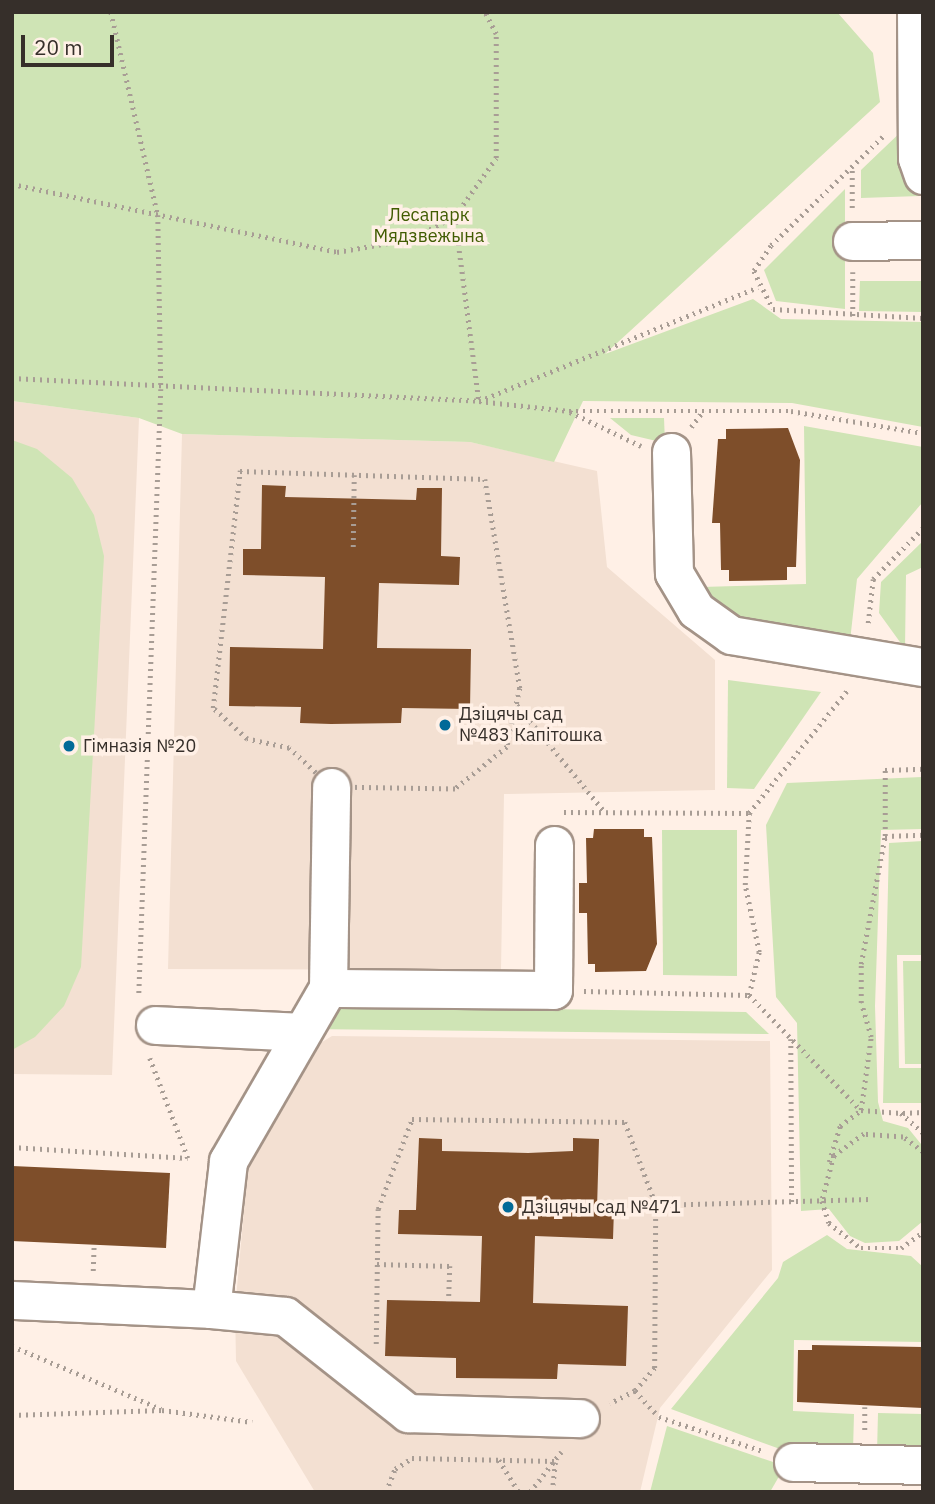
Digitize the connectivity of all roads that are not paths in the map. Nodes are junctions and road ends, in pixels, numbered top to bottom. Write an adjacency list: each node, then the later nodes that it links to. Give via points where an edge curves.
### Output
1 (916, 12): 2 (lane, via 916,158)
2 (923, 175)
3 (923, 240): 4 (lane)
4 (852, 241)
5 (671, 452): 6 (lane, via 674,573 696,610 731,635)
6 (923, 667)
7 (331, 787): 9 (lane)
8 (554, 845): 9 (lane, via 553,990)
9 (328, 988): 11 (lane)
10 (147, 1025): 11 (lane)
11 (301, 1032): 13 (lane, via 228,1161)
12 (12, 1300): 13 (lane)
13 (211, 1309): 14 (lane, via 285,1316 408,1413)
14 (580, 1418)
15 (793, 1462): 16 (lane)
16 (923, 1465)

